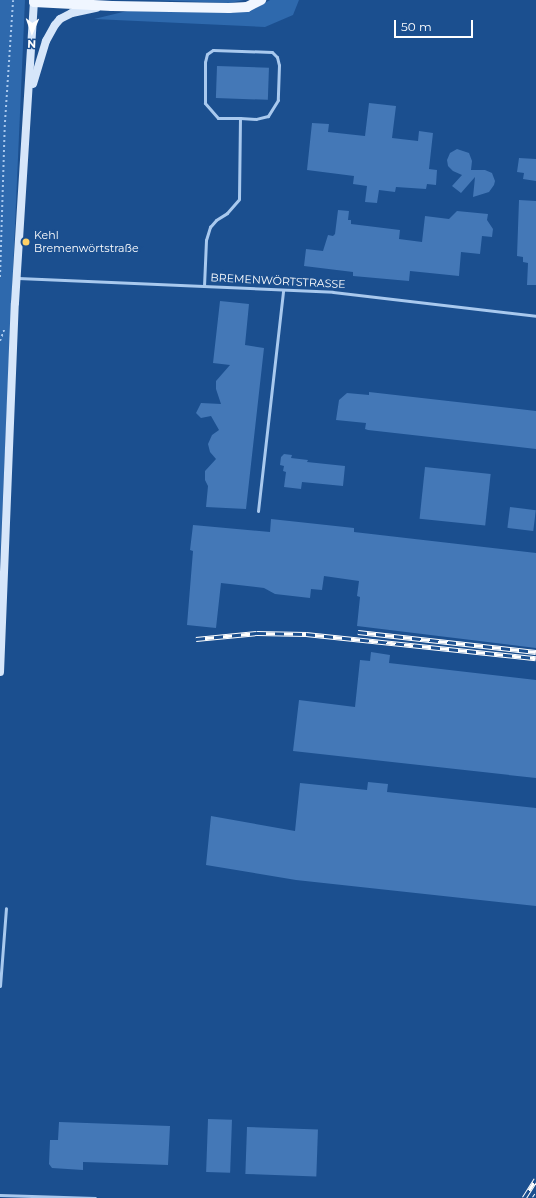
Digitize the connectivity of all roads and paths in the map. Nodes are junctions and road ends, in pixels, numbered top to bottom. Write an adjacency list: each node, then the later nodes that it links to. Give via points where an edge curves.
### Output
1 (13, 0): 7 (path, via 5,122)
2 (261, 0): 4 (main road, via 241,8)
3 (34, 1): 4 (main road); 5 (street)
4 (112, 6): 5 (street, via 79,11 60,19 46,41)
5 (29, 94): 8 (street)
6 (240, 118): 6 (lane, via 218,118 205,103 207,54 213,50 272,52 277,57 279,66 278,100 268,116 256,119); 9 (lane, via 239,199 210,227 206,240)
7 (0, 277)
8 (18, 278): 9 (lane, BREMENWÖRTSTRASSE); 13 (street)
9 (204, 286): 10 (lane, BREMENWÖRTSTRASSE)
10 (283, 290): 11 (lane, BREMENWÖRTSTRASSE, via 370,296); 12 (lane)
11 (536, 316)
12 (258, 511)
13 (0, 672)
14 (6, 908): 15 (lane)
15 (0, 986)
16 (0, 1195): 17 (lane)
17 (95, 1198)

